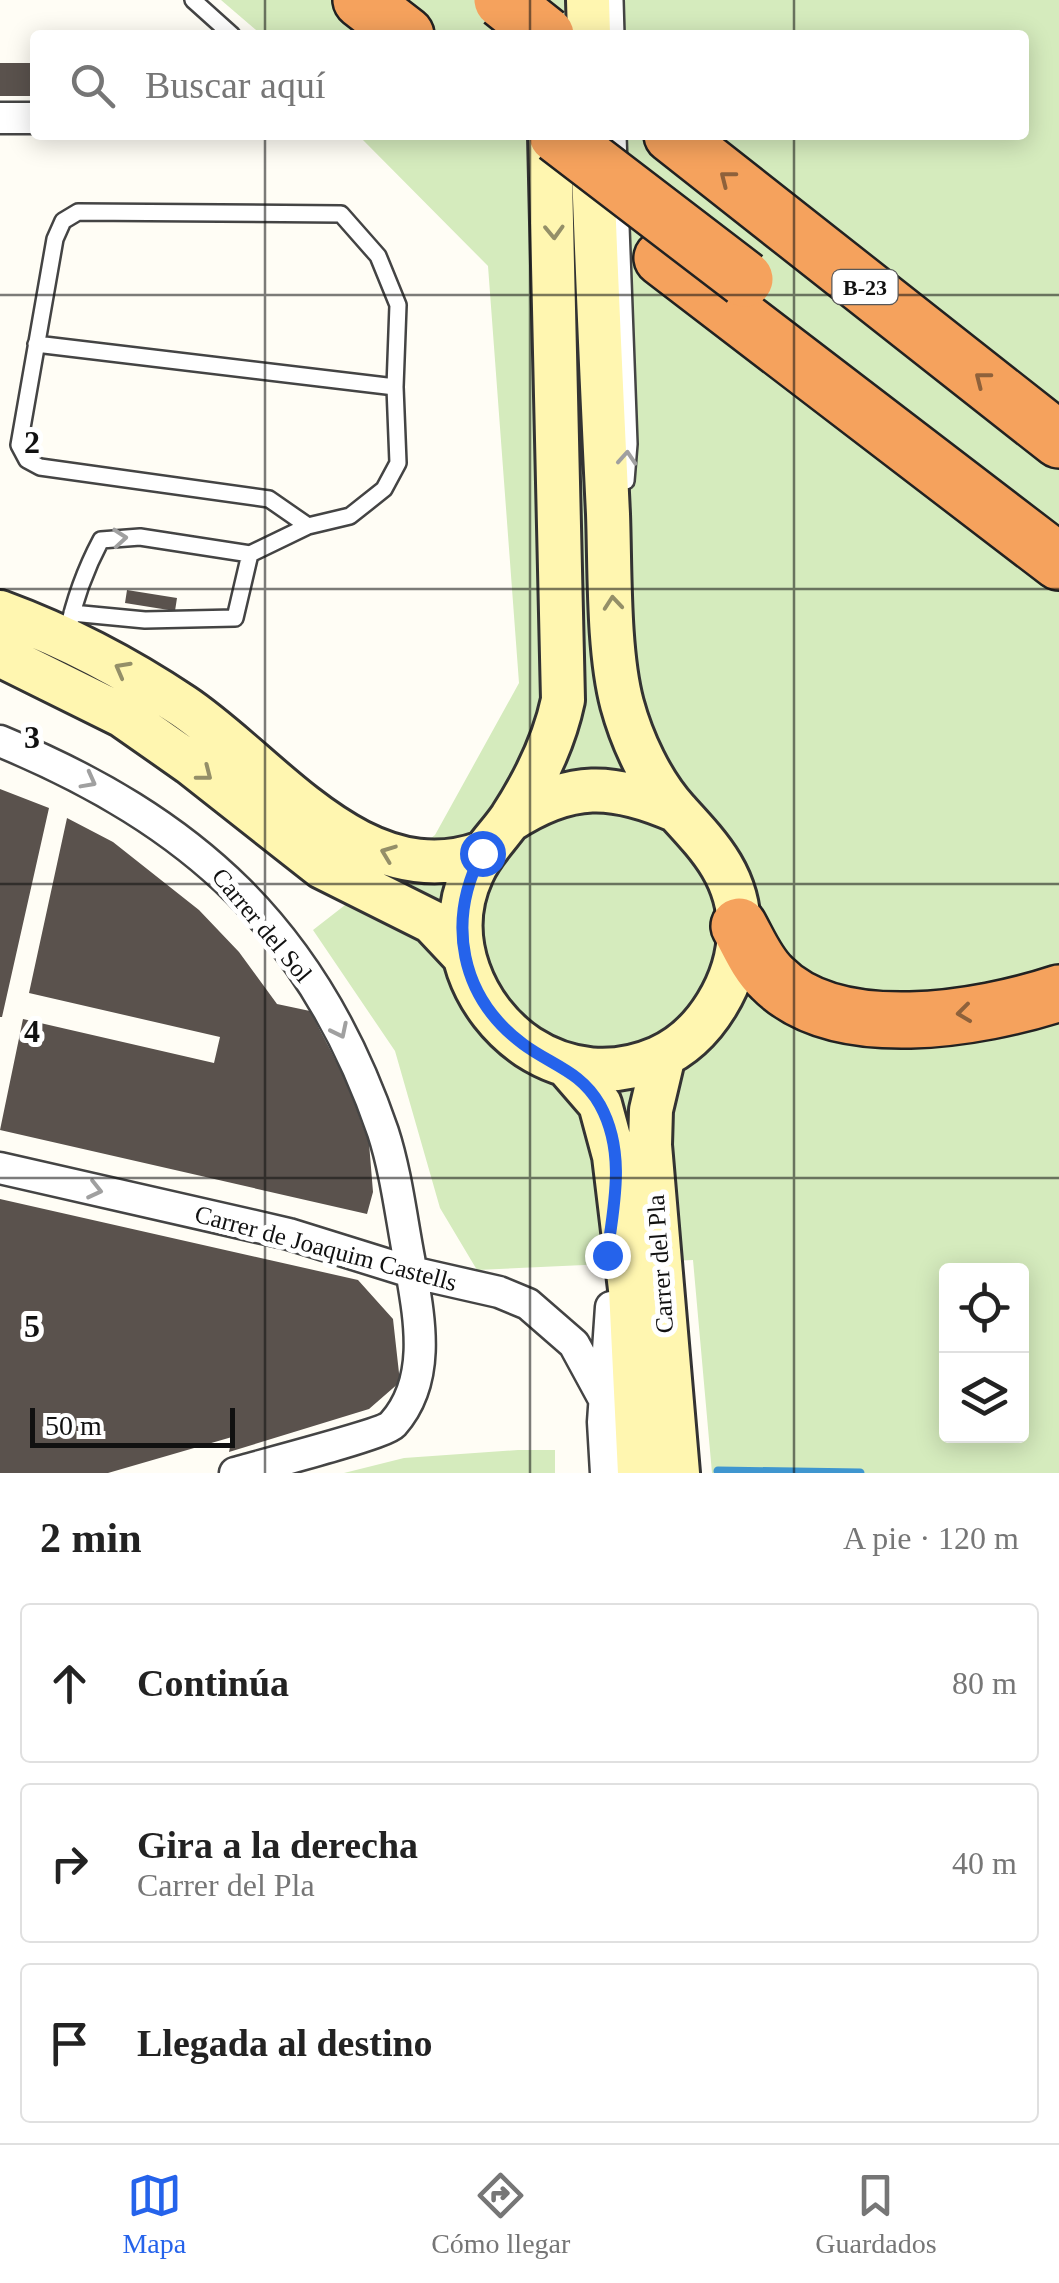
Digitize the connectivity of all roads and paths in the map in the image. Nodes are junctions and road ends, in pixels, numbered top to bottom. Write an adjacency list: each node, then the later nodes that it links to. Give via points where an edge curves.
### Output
1 (193, 0): 7 (lane)
2 (361, 0): 8 (highway)
3 (502, 0): 9 (highway, bridge)
4 (544, 0): 10 (main road)
5 (588, 0): 11 (main road)
6 (614, 0): 12 (lane)
7 (226, 30)
8 (400, 30)
9 (540, 30)
10 (546, 30)
11 (589, 30)
12 (616, 30)
13 (0, 118): 14 (street)
14 (30, 118)
15 (523, 140): 21 (highway, via 662,258)
16 (553, 140): 36 (main road, one-way to 36, via 563,700 552,742)
17 (559, 140): 21 (highway, B-23, bridge)
18 (592, 140): 27 (main road)
19 (618, 140): 27 (lane, one-way to 19, via 628,444)
20 (678, 140): 24 (highway, B-23, one-way to 20)
21 (739, 297): 25 (highway, B-23); 29 (highway); 30 (highway, via 889,454)
22 (36, 344): 23 (lane); 23 (lane, via 55,239 63,221 78,212 341,214 378,256 398,305); 26 (lane, via 18,444 27,460 40,468 269,498)
23 (395, 387): 26 (lane, via 398,464 384,489 350,516)
24 (1059, 440)
25 (1059, 525)
26 (308, 526): 28 (lane)
27 (610, 553): 35 (main road, one-way to 27, via 651,775 621,700)
28 (250, 554): 32 (lane, via 235,618); 32 (lane, one-way to 28, via 101,540 140,536)
29 (1059, 562)
30 (1059, 593)
31 (0, 612): 32 (main road)
32 (69, 625): 36 (main road, one-way to 32, via 463,860 421,863 360,841 312,812)
33 (0, 655): 38 (main road, one-way to 38, via 135,724 285,842 322,868 423,915)
34 (0, 741): 44 (street, Carrer del Sol, one-way to 44, via 125,800 185,840 292,952 328,1008 384,1135)
35 (678, 812): 36 (main road, via 639,795 580,790 551,798); 37 (main road, via 719,856 734,890)
36 (495, 838): 38 (main road, via 463,902)
37 (739, 926): 39 (highway, one-way to 37, via 958,1015 852,1018 820,1010 772,979); 40 (main road, via 734,965 718,1002)
38 (463, 955): 41 (main road, via 475,990 496,1020)
39 (1059, 993)
40 (664, 1056): 41 (main road, via 623,1069); 49 (main road, Carrer del Pla, via 650,1145)
41 (568, 1067): 43 (main road, Carrer del Pla, via 604,1115)
42 (0, 1168): 44 (street, Carrer de Joaquim Castells, one-way to 44, via 289,1234)
43 (618, 1193): 45 (street, Carrer del Pla, via 607,1255 613,1323); 48 (main road, Carrer del Pla, via 630,1289)
44 (411, 1272): 45 (street, Carrer de Joaquim Castells, via 528,1304 574,1344); 46 (street, Carrer del Sol, via 421,1330 413,1395 390,1428)
45 (605, 1401): 47 (street, Carrer del Pla)
46 (235, 1473)
47 (606, 1473)
48 (638, 1473)
49 (678, 1473)

